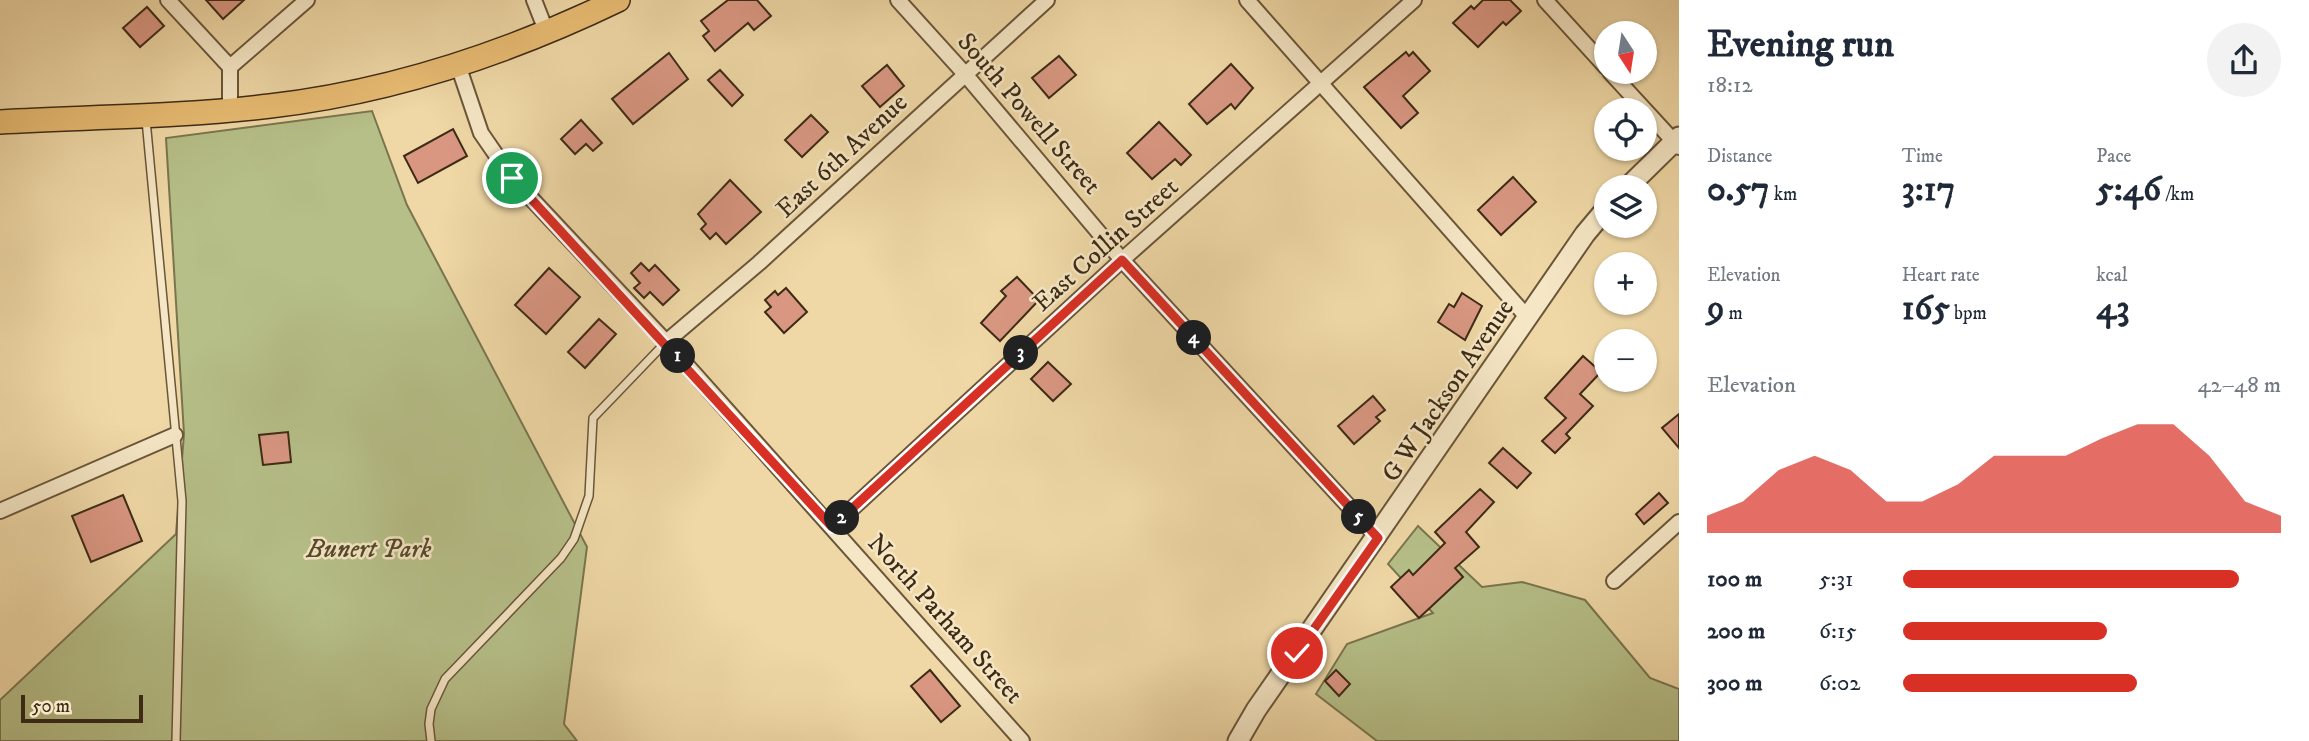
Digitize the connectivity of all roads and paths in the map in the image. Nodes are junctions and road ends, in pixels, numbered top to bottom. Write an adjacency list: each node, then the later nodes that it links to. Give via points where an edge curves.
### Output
1 (168, 0): 13 (street)
2 (307, 0): 13 (street)
3 (534, 0): 10 (street)
4 (618, 0): 10 (main road)
5 (898, 0): 14 (street, South Powell Street)
6 (1047, 0): 14 (street, East 6th Avenue)
7 (1247, 0): 15 (street)
8 (1414, 0): 15 (street, East Collin Street)
9 (1545, 0): 11 (street)
10 (547, 33): 12 (main road)
11 (1594, 54)
12 (458, 65): 17 (main road, via 328,97); 25 (street, North Parham Street, via 481,133 494,154)
13 (230, 67): 17 (street)
14 (965, 74): 23 (street, South Powell Street); 25 (street, East 6th Avenue)
15 (1321, 83): 23 (street, East Collin Street); 24 (street)
16 (1621, 84): 20 (street)
17 (230, 111): 18 (main road)
18 (146, 115): 19 (main road); 26 (lane)
19 (0, 122)
20 (1677, 142): 21 (street)
21 (1641, 175)
22 (1594, 223): 24 (street, G W Jackson Avenue)
23 (1122, 260): 29 (street, East Collin Street); 30 (street, South Powell Street)
24 (1528, 318): 30 (street, G W Jackson Avenue)
25 (666, 342): 29 (street, North Parham Street); 33 (lane, via 593,418 589,496 574,539 445,679 431,709)
26 (175, 435): 27 (street); 32 (lane, via 182,501)
27 (0, 511)
28 (1679, 522): 31 (street)
29 (832, 527): 34 (street, North Parham Street)
30 (1378, 538): 35 (street, G W Jackson Avenue)
31 (1614, 581)
32 (176, 741)
33 (431, 741)
34 (1023, 741)
35 (1238, 741)

